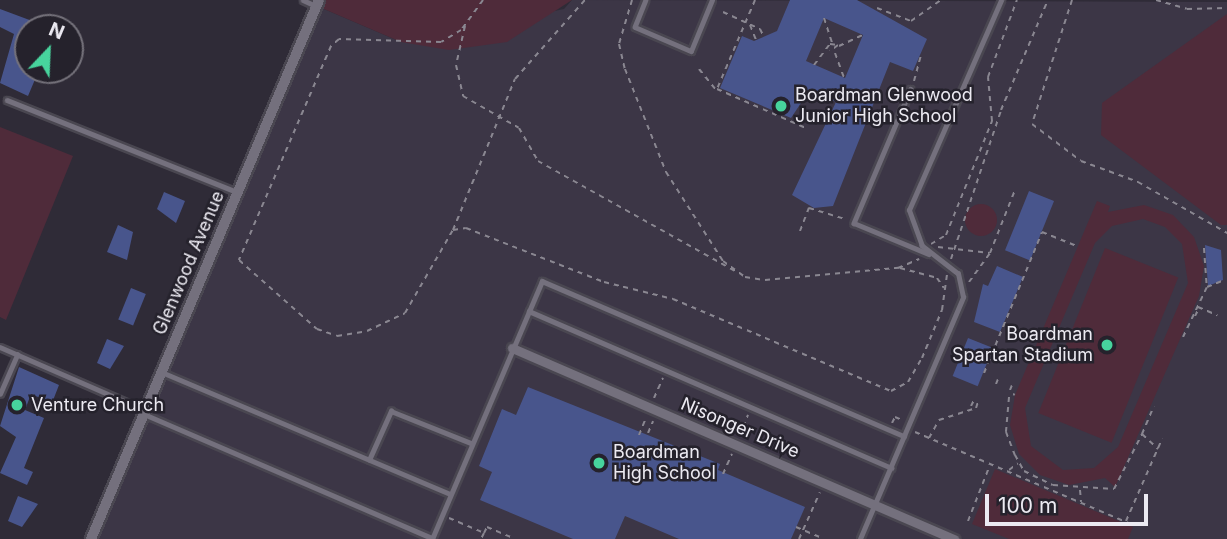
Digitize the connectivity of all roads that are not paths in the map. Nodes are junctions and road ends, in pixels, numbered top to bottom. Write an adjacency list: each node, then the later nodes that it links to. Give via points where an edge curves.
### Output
1 (303, 0): 5 (lane)
2 (646, 0): 3 (lane, via 635,27 691,51)
3 (712, 0)
4 (1001, 0): 9 (lane, via 909,210)
5 (318, 3): 8 (street, Glenwood Avenue)
6 (911, 89): 9 (lane, via 854,223)
7 (7, 100): 8 (lane)
8 (238, 192): 14 (street, Glenwood Avenue)
9 (927, 249): 17 (lane, via 949,266 964,286)
10 (529, 311): 12 (lane); 17 (lane, via 542,281); 20 (lane)
11 (0, 347): 13 (lane)
12 (512, 348): 18 (lane); 22 (street, Nisonger Drive)
13 (18, 355): 15 (lane); 16 (lane)
14 (162, 373): 16 (street, Glenwood Avenue); 19 (lane)
15 (0, 394)
16 (145, 412): 23 (lane); 24 (street, Glenwood Avenue)
17 (904, 436): 20 (lane)
18 (471, 443): 19 (lane, via 391,411); 21 (lane)
19 (369, 460): 21 (lane)
20 (891, 468): 22 (lane)
21 (450, 494): 23 (lane)
22 (876, 503): 25 (lane); 26 (street, Nisonger Drive)
23 (432, 538)
24 (91, 539)
25 (860, 539)
26 (954, 539)

